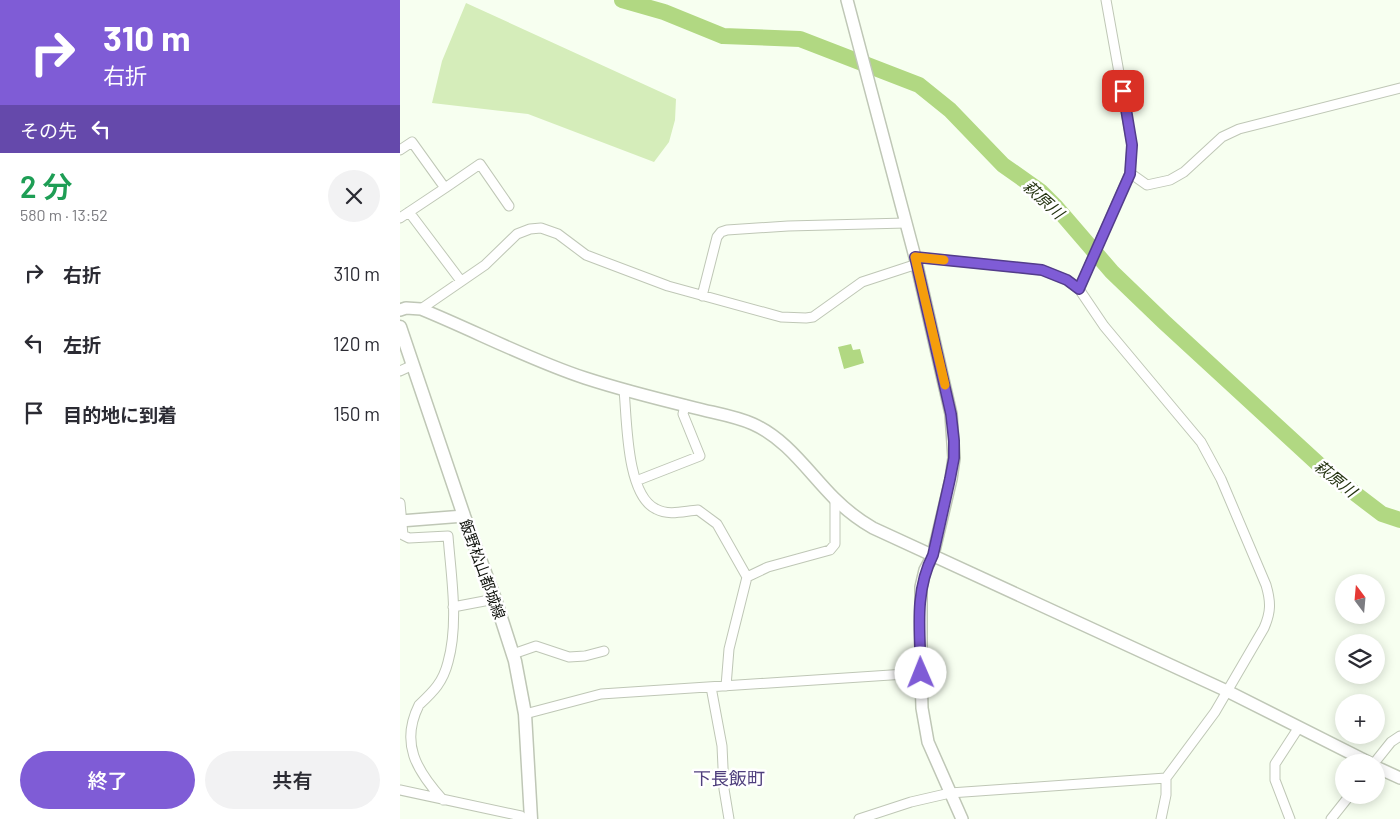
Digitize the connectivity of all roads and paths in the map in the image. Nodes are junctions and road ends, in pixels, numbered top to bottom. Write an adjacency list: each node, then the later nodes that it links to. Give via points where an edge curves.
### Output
1 (847, 0): 10 (street)
2 (1106, 0): 5 (street, via 1132,145)
3 (1400, 88): 5 (street, via 1239,129 1222,137 1184,172 1170,180 1147,185)
4 (400, 150): 6 (street, via 412,142)
5 (1129, 176): 13 (street)
6 (445, 188): 7 (street, via 480,164); 8 (street)
7 (509, 206)
8 (409, 212): 9 (street); 12 (street)
9 (400, 218)
10 (906, 223): 11 (street); 14 (street, via 788,226 721,232)
11 (916, 260): 13 (street, via 1042,270); 14 (street, via 862,282 813,317 781,317); 27 (street, via 951,414 954,441 954,458)
12 (461, 281): 14 (street, via 485,265 517,234 541,228 558,234 586,254); 15 (street)
13 (1080, 285): 36 (street, via 1104,326 1201,442 1221,479 1266,585 1271,602 1270,616)
14 (702, 296)
15 (421, 309): 16 (street); 20 (street, via 583,378)
16 (400, 310)
17 (400, 327): 18 (main road, 飯野松山都城線)
18 (413, 365): 19 (street); 25 (main road, 飯野松山都城線)
19 (400, 370)
20 (624, 390): 21 (street); 22 (street, via 630,459)
21 (685, 405): 22 (street, via 683,414 700,456); 23 (street, via 754,424 783,444)
22 (636, 481): 28 (street, via 648,504 656,510 674,513 698,510 717,524)
23 (835, 500): 27 (street, via 873,528); 28 (street, via 835,544 830,550)
24 (400, 502): 26 (street)
25 (464, 516): 26 (street); 29 (main road, 飯野松山都城線)
26 (401, 521): 30 (street, via 403,535 409,538 448,536)
27 (933, 555): 33 (street, via 921,587); 36 (street)
28 (747, 576): 34 (street, via 729,649)
29 (495, 599): 30 (street); 32 (main road, 飯野松山都城線)
30 (453, 607): 47 (street, via 452,642 444,676 434,692 408,718 402,741 404,754)
31 (604, 651): 32 (street, via 569,657 536,646)
32 (512, 654): 37 (main road, 飯野松山都城線)
33 (921, 673): 34 (street); 46 (street, via 926,735)
34 (726, 686): 35 (street)
35 (711, 688): 37 (street, via 600,694); 51 (street, via 722,746)
36 (1227, 691): 38 (street); 43 (street, via 1216,712)
37 (526, 714): 50 (main road, 飯野松山都城線)
38 (1299, 727): 40 (street); 55 (street, via 1275,764 1275,780)
39 (1400, 736): 41 (street)
40 (1352, 754)
41 (1381, 754)
42 (1385, 771): 44 (street)
43 (1166, 778): 46 (street); 54 (street)
44 (1400, 778)
45 (400, 790): 47 (street)
46 (950, 793): 52 (street); 53 (street)
47 (443, 800): 49 (street)
48 (1343, 804): 56 (street)
49 (525, 819)
50 (531, 819)
51 (729, 819)
52 (859, 819)
53 (962, 819)
54 (1161, 819)
55 (1290, 819)
56 (1331, 819)

